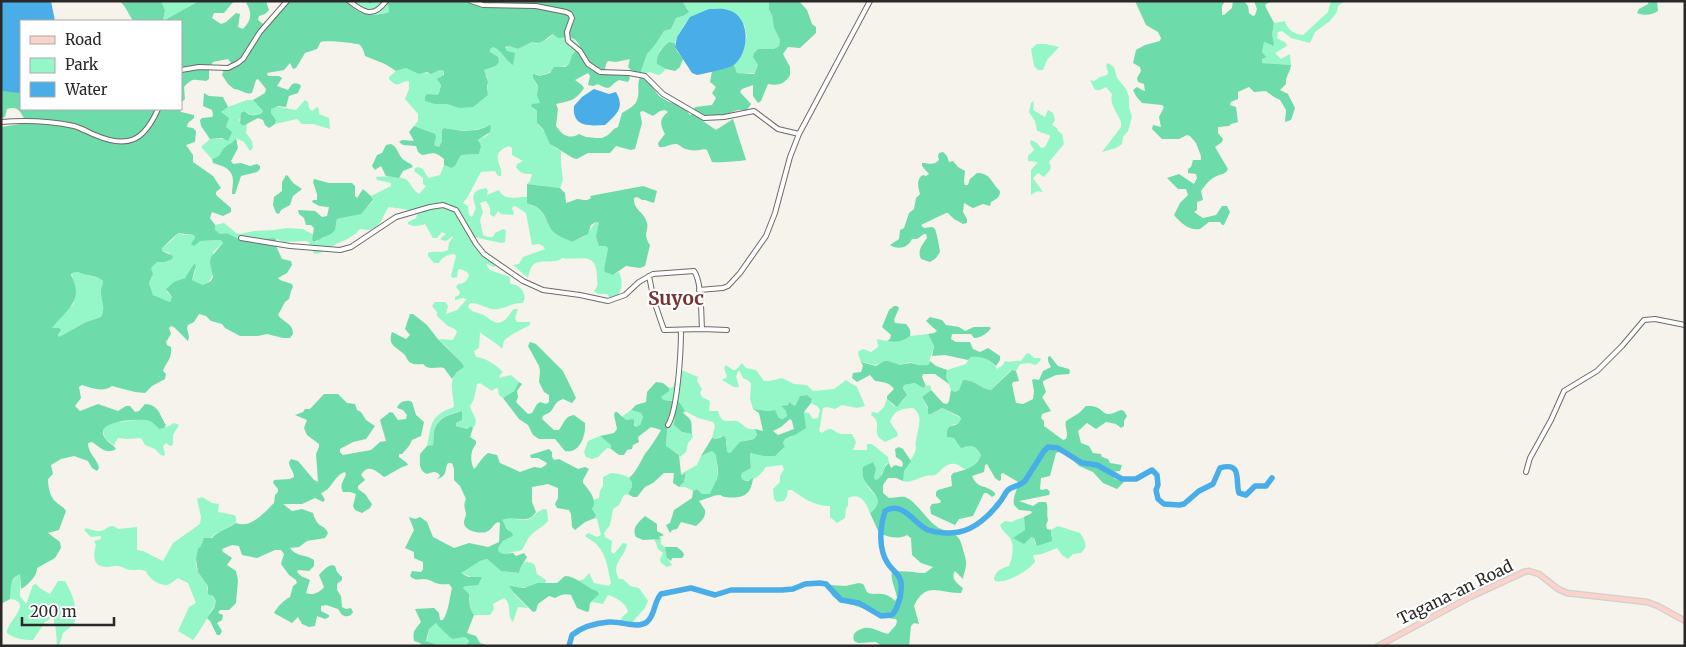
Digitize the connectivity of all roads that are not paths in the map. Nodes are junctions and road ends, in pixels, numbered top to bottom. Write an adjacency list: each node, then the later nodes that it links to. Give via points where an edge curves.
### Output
1 (287, 1): 6 (street, via 238,63 228,68)
2 (349, 1): 3 (street, via 360,10 371,13)
3 (386, 1)
4 (471, 1): 9 (street, via 483,5 536,6 568,13 572,18 567,32 568,41 588,64 600,72 643,75 663,94 704,118 724,118 754,111 778,129)
5 (870, 1): 9 (street)
6 (182, 70)
7 (158, 110): 8 (street, via 144,132 136,139 124,142 108,140 74,126 31,120)
8 (1, 122)
9 (799, 134): 12 (street, via 766,236 728,286)
10 (241, 238): 11 (street, via 340,250 352,247 396,217 443,205 456,210 484,254 537,288 608,301 625,295)
11 (649, 276): 12 (street, via 692,271 696,273); 15 (street, via 663,329)
12 (699, 290): 14 (street)
13 (1685, 325): 18 (street, via 1644,320 1597,371 1565,390)
14 (702, 328): 15 (street); 16 (street)
15 (681, 330): 17 (street, via 675,397)
16 (727, 330)
17 (668, 425)
18 (1526, 472)
19 (1685, 621): 20 (main road, Tagana-an Road, via 1647,602 1567,593 1539,574 1527,571 1477,593)
20 (1378, 646)

